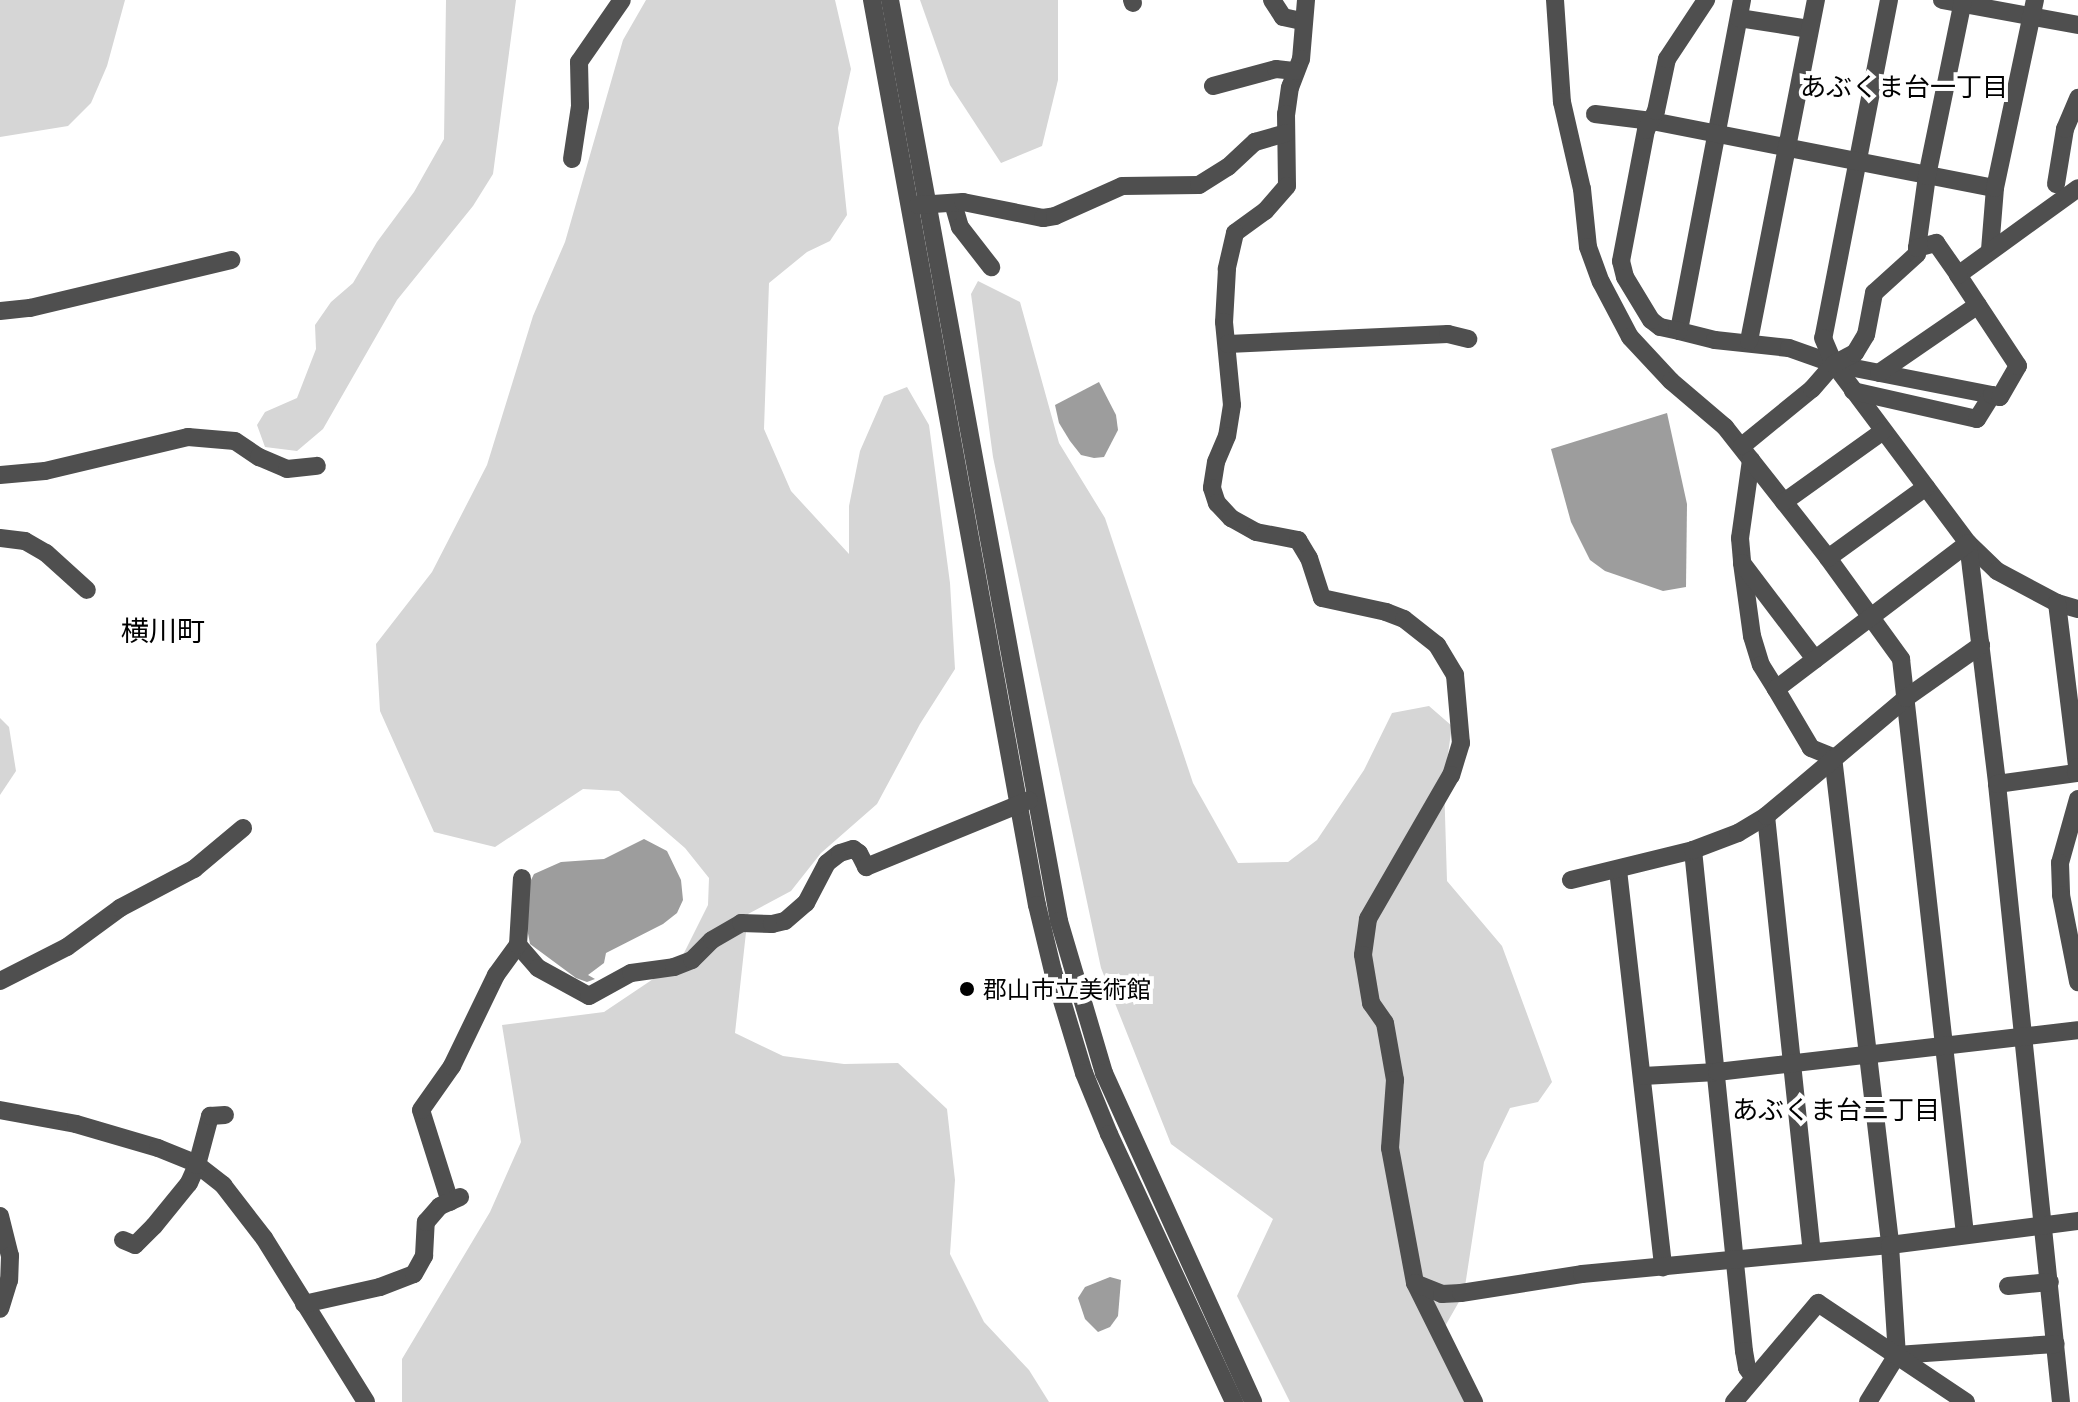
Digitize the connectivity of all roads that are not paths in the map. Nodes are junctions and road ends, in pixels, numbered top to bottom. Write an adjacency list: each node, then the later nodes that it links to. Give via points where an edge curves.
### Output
1 (622, 0): 26 (street, via 579,62 580,106)
2 (872, 0): 32 (street)
3 (890, 0): 32 (street)
4 (1272, 0): 14 (street, via 1283,17)
5 (1306, 0): 14 (street)
6 (1555, 0): 49 (street, via 1562,102 1582,189 1588,247 1601,282 1630,337)
7 (1706, 0): 21 (street, via 1667,59)
8 (1816, 0): 16 (street)
9 (1889, 0): 27 (street)
10 (1942, 0): 11 (street)
11 (1963, 2): 13 (street); 28 (street)
12 (1741, 9): 16 (street); 24 (street)
13 (2033, 9): 15 (street); 29 (street)
14 (1302, 21): 17 (street)
15 (2078, 25)
16 (1809, 29): 25 (street)
17 (1296, 71): 18 (street, via 1276,69); 23 (street)
18 (1213, 86)
19 (2078, 98): 22 (street, via 2065,129 2056,184)
20 (1595, 114): 21 (street)
21 (1652, 121): 24 (street); 40 (street, via 1621,261 1651,320)
22 (2078, 131)
23 (1286, 133): 31 (street, via 1255,142 1199,185 1122,186 1055,216); 43 (street, via 1287,186 1235,233 1223,304)
24 (1715, 136): 25 (street); 40 (street)
25 (1786, 147): 27 (street); 42 (street)
26 (572, 159)
27 (1857, 161): 28 (street); 44 (street, via 1823,338)
28 (1927, 176): 29 (street); 33 (street)
29 (1995, 188): 34 (street)
30 (2078, 188): 34 (street)
31 (953, 203): 32 (street); 36 (street, via 960,227)
32 (921, 205): 70 (street)
33 (1917, 248): 37 (street, via 1936,243); 44 (street, via 1917,254 1874,293 1866,335 1855,353)
34 (1990, 250): 37 (street)
35 (231, 260): 39 (street)
36 (991, 267)
37 (1958, 275): 38 (street)
38 (1978, 305): 45 (street); 47 (street, via 2018,366 2000,397)
39 (0, 311)
40 (1679, 331): 42 (street)
41 (1468, 339): 43 (street, via 1448,334)
42 (1749, 341): 44 (street)
43 (1228, 344): 100 (street, via 1232,405 1212,477 1224,514 1256,532 1298,540 1322,598 1404,619 1437,645 1455,675 1461,743 1451,775 1368,919 1363,955 1371,1003 1385,1023 1395,1080 1390,1148)
44 (1834, 364): 45 (street); 46 (street); 49 (street)
45 (1879, 373): 47 (street)
46 (1853, 391): 47 (street, via 1977,419); 48 (street)
47 (1992, 395)
48 (1883, 431): 52 (street); 53 (street)
49 (1747, 453): 53 (street); 57 (street)
50 (317, 466): 51 (street, via 287,469 235,441 188,437 45,471)
51 (0, 475)
52 (1926, 487): 55 (street); 56 (street)
53 (1784, 502): 56 (street)
54 (0, 538): 58 (street, via 25,541 46,553)
55 (1968, 543): 59 (street, via 1997,571); 61 (street); 62 (street)
56 (1828, 558): 61 (street)
57 (1742, 563): 63 (street); 64 (street, via 1752,636)
58 (87, 590)
59 (2057, 603): 60 (street); 67 (street)
60 (2078, 609)
61 (1871, 617): 63 (street); 65 (street, via 1901,659)
62 (1981, 645): 65 (street); 68 (street)
63 (1815, 659): 64 (street)
64 (1776, 689): 66 (street, via 1811,748)
65 (1906, 698): 66 (street); 82 (street)
66 (1833, 757): 71 (street); 83 (street)
67 (2078, 766): 68 (street, via 2076,773)
68 (1997, 784): 81 (street)
69 (2078, 799): 79 (street, via 2060,863)
70 (1027, 801): 77 (street, via 866,867 853,849 840,853 827,863 798,912 785,921 741,923 692,960 631,973 589,996 538,968); 108 (street, via 1053,971 1084,1073); 109 (street, via 1104,1073)
71 (1766, 816): 73 (street); 84 (street)
72 (243, 828): 78 (street, via 194,869 120,908 67,947)
73 (1693, 850): 74 (street); 85 (street)
74 (1618, 870): 76 (street); 86 (street)
75 (522, 878): 77 (street)
76 (1571, 880)
77 (518, 945): 102 (street, via 496,975 452,1066 421,1110 456,1199 440,1206 426,1222 424,1256 414,1274)
78 (0, 981)
79 (2078, 982)
80 (2078, 1030): 81 (street)
81 (2024, 1036): 82 (street); 92 (street)
82 (1943, 1045): 83 (street); 93 (street)
83 (1868, 1053): 84 (street); 95 (street)
84 (1792, 1064): 85 (street); 96 (street)
85 (1717, 1072): 86 (street); 97 (street)
86 (1643, 1076): 98 (street)
87 (0, 1110): 89 (street, via 76,1124)
88 (225, 1115): 89 (street, via 210,1116)
89 (197, 1165): 94 (street, via 189,1183 145,1236 135,1245); 102 (street, via 241,1206)
90 (0, 1216): 103 (street, via 10,1256)
91 (2078, 1221): 92 (street)
92 (2044, 1226): 93 (street); 99 (street)
93 (1965, 1234): 95 (street)
94 (123, 1240)
95 (1890, 1245): 96 (street); 105 (street)
96 (1812, 1251): 97 (street)
97 (1735, 1260): 98 (street); 106 (street, via 1747,1368)
98 (1663, 1267): 100 (street, via 1461,1293 1442,1294)
99 (2050, 1282): 101 (street); 104 (street)
100 (1415, 1283): 110 (street)
101 (2008, 1286)
102 (304, 1304): 107 (street)
103 (0, 1309)
104 (2056, 1344): 105 (street); 114 (street)
105 (1897, 1355): 106 (street, via 1818,1303); 112 (street); 113 (street)
106 (1754, 1378): 111 (street)
107 (366, 1402)
108 (1234, 1402)
109 (1253, 1402)
110 (1474, 1402)
111 (1734, 1402)
112 (1868, 1402)
113 (1966, 1402)
114 (2061, 1402)

